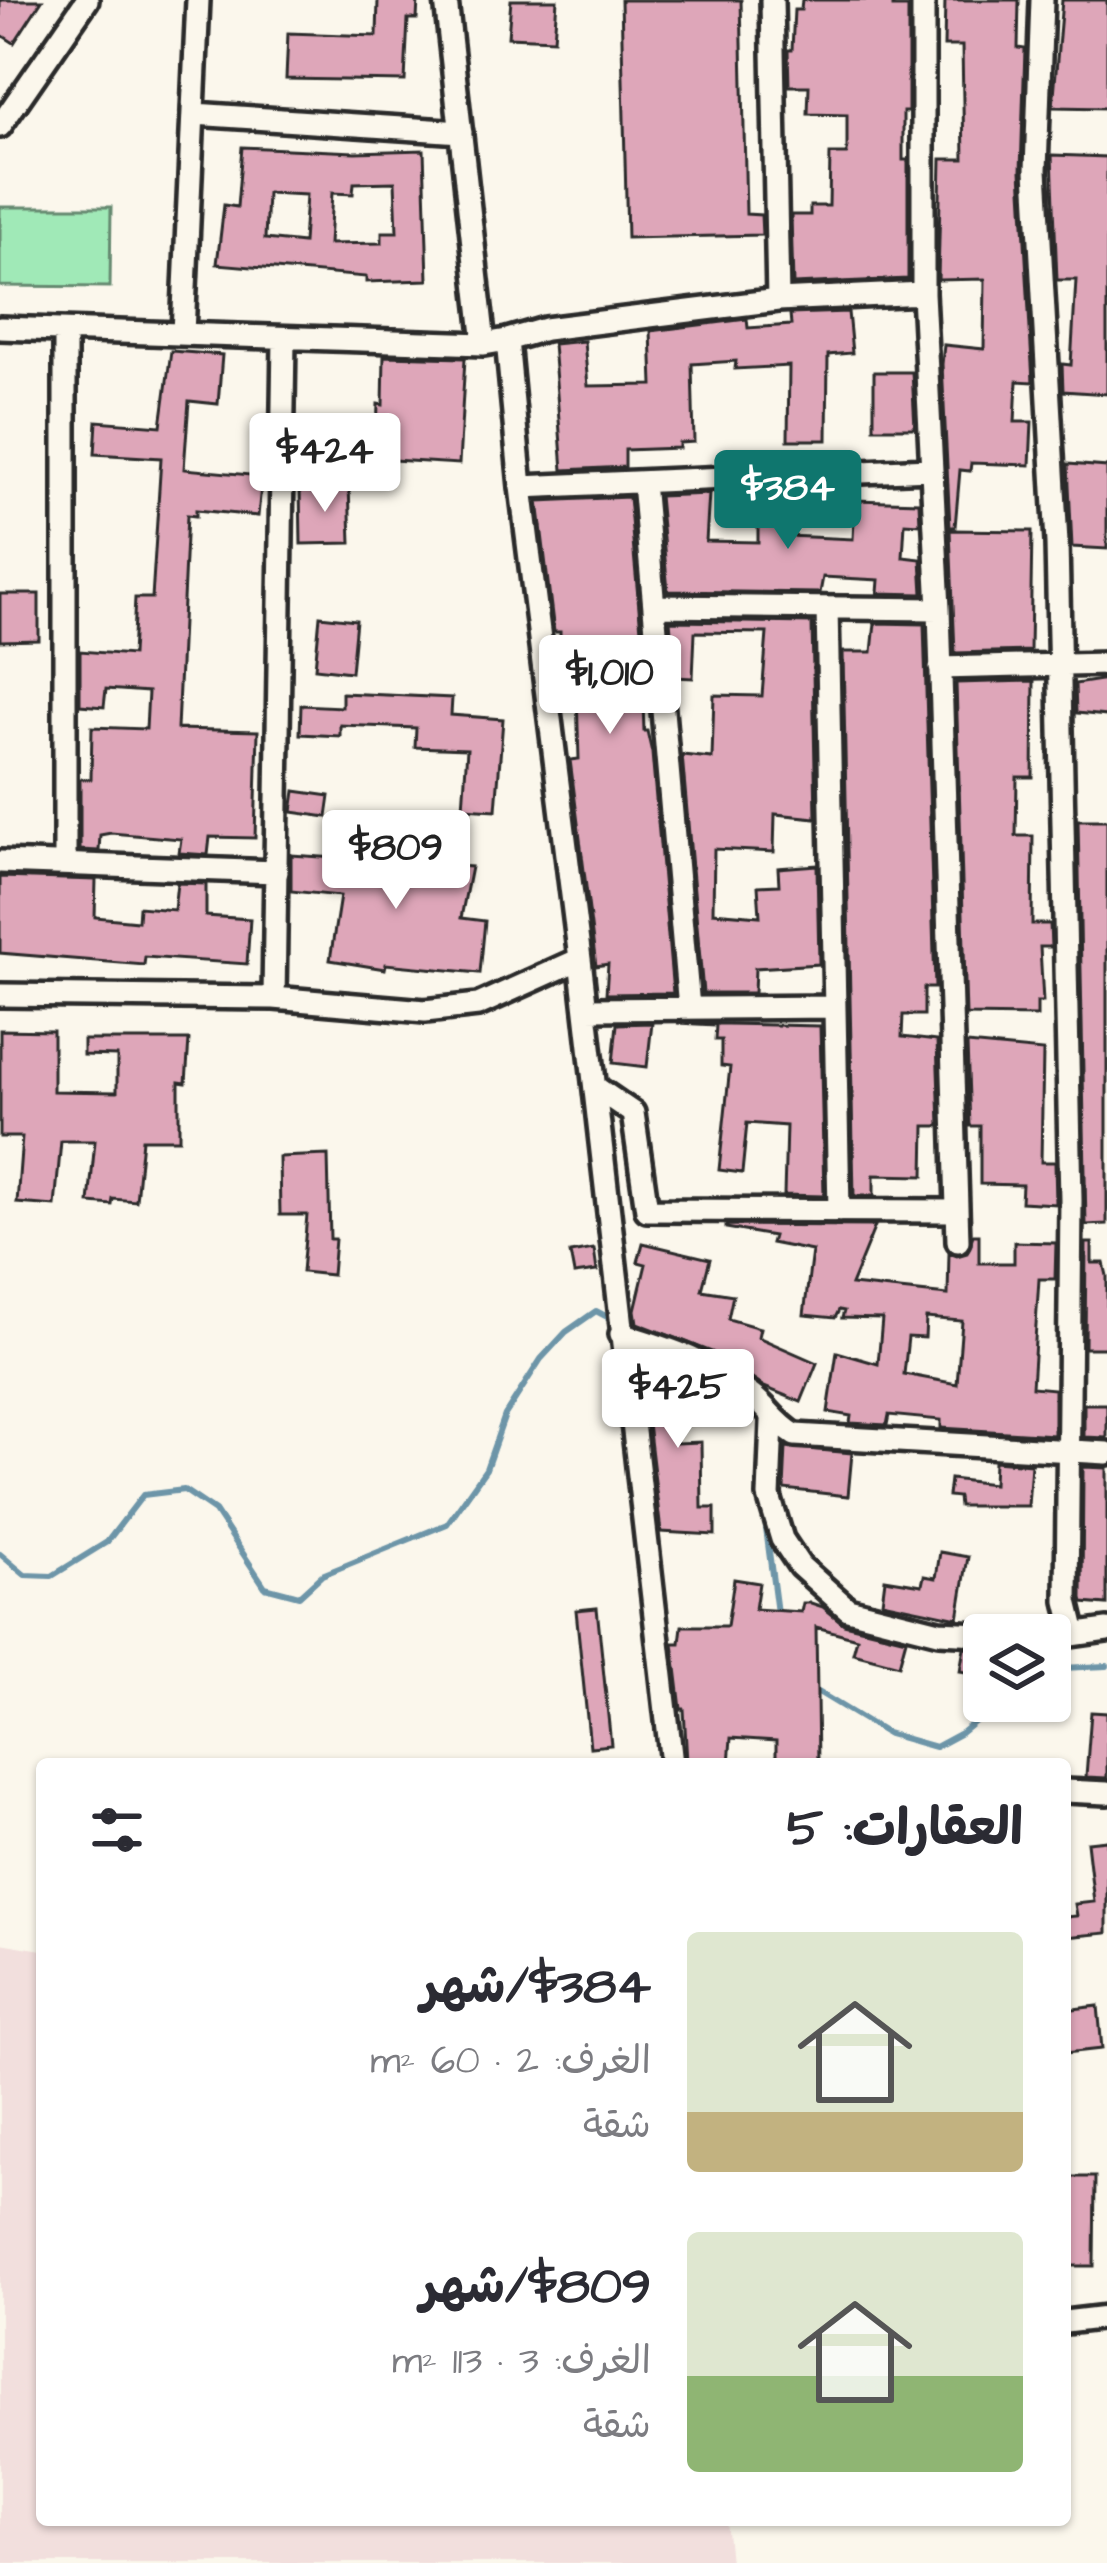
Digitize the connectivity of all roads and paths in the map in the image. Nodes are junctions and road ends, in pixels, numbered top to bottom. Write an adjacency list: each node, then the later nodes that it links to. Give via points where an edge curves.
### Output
1 (87, 0): 8 (street)
2 (198, 0): 7 (street)
3 (446, 0): 9 (street)
4 (772, 0): 11 (street)
5 (923, 0): 10 (street)
6 (1042, 0): 24 (street, via 1036,170)
7 (194, 114): 9 (street); 14 (street)
8 (0, 126)
9 (461, 132): 17 (street)
10 (923, 293): 11 (street); 18 (street)
11 (778, 300): 16 (street)
12 (0, 328): 13 (street)
13 (65, 331): 14 (street); 28 (street)
14 (183, 333): 15 (street)
15 (284, 339): 17 (street); 29 (street)
16 (507, 340): 17 (street); 20 (street)
17 (484, 344)
18 (929, 469): 19 (street); 23 (street)
19 (643, 482): 20 (street); 21 (street)
20 (521, 488): 30 (street)
21 (654, 606): 22 (street); 34 (street)
22 (827, 608): 23 (street); 33 (street)
23 (938, 610): 26 (street)
24 (1058, 664): 25 (street); 26 (street); 43 (street)
25 (1107, 664)
26 (940, 668): 38 (street)
27 (0, 862): 28 (street)
28 (64, 864): 29 (street)
29 (277, 872): 32 (street)
30 (580, 959): 32 (street, via 478,1006 425,1011); 35 (street)
31 (0, 995): 32 (street)
32 (274, 998)
33 (835, 1007): 34 (street); 37 (street)
34 (689, 1008): 35 (street)
35 (586, 1009): 36 (street)
36 (595, 1088): 37 (street, via 633,1114 646,1210); 40 (street)
37 (839, 1210): 38 (street)
38 (957, 1210): 39 (street)
39 (958, 1241)
40 (621, 1334): 41 (street, via 694,1356 757,1400); 48 (street)
41 (772, 1421): 43 (street, via 795,1435); 45 (street, via 769,1496 800,1567 848,1609)
42 (1107, 1453): 43 (street)
43 (1069, 1454): 46 (street, via 1067,1601)
44 (1107, 1630): 46 (street)
45 (963, 1633)
46 (1075, 1634): 47 (street)
47 (1071, 1635)
48 (671, 1758)
49 (1071, 1791): 50 (street)
50 (1107, 1793)
51 (1107, 2317): 52 (street)
52 (1071, 2321)

